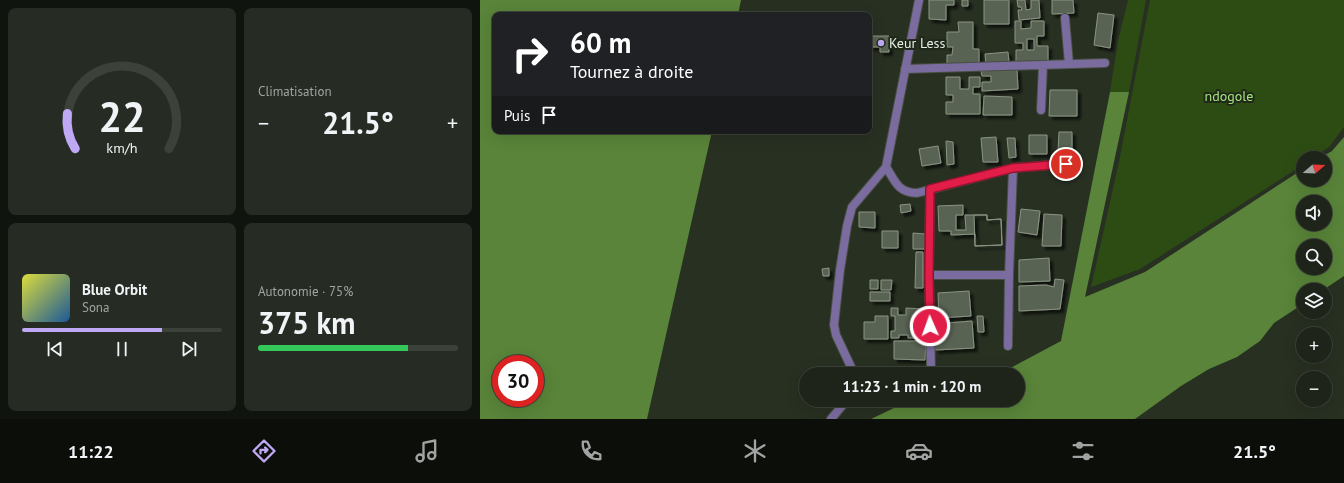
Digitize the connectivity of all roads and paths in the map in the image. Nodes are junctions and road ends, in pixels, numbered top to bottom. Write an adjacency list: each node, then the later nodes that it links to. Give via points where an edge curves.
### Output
1 (919, 0): 6 (street)
2 (1065, 18): 4 (street)
3 (1105, 63): 4 (street)
4 (1069, 64): 5 (street)
5 (1043, 65): 6 (street); 7 (street)
6 (905, 69): 9 (street)
7 (1042, 110)
8 (1066, 164): 10 (street)
9 (886, 167): 11 (street, via 896,183 908,193); 15 (street, via 852,207 847,226 834,317 836,335)
10 (1013, 168): 11 (street); 13 (street)
11 (930, 189): 12 (street)
12 (929, 275): 13 (street); 16 (street)
13 (1009, 275): 14 (street)
14 (1008, 346)
15 (851, 367)
16 (931, 367)
17 (841, 407): 18 (street)
18 (831, 419)

